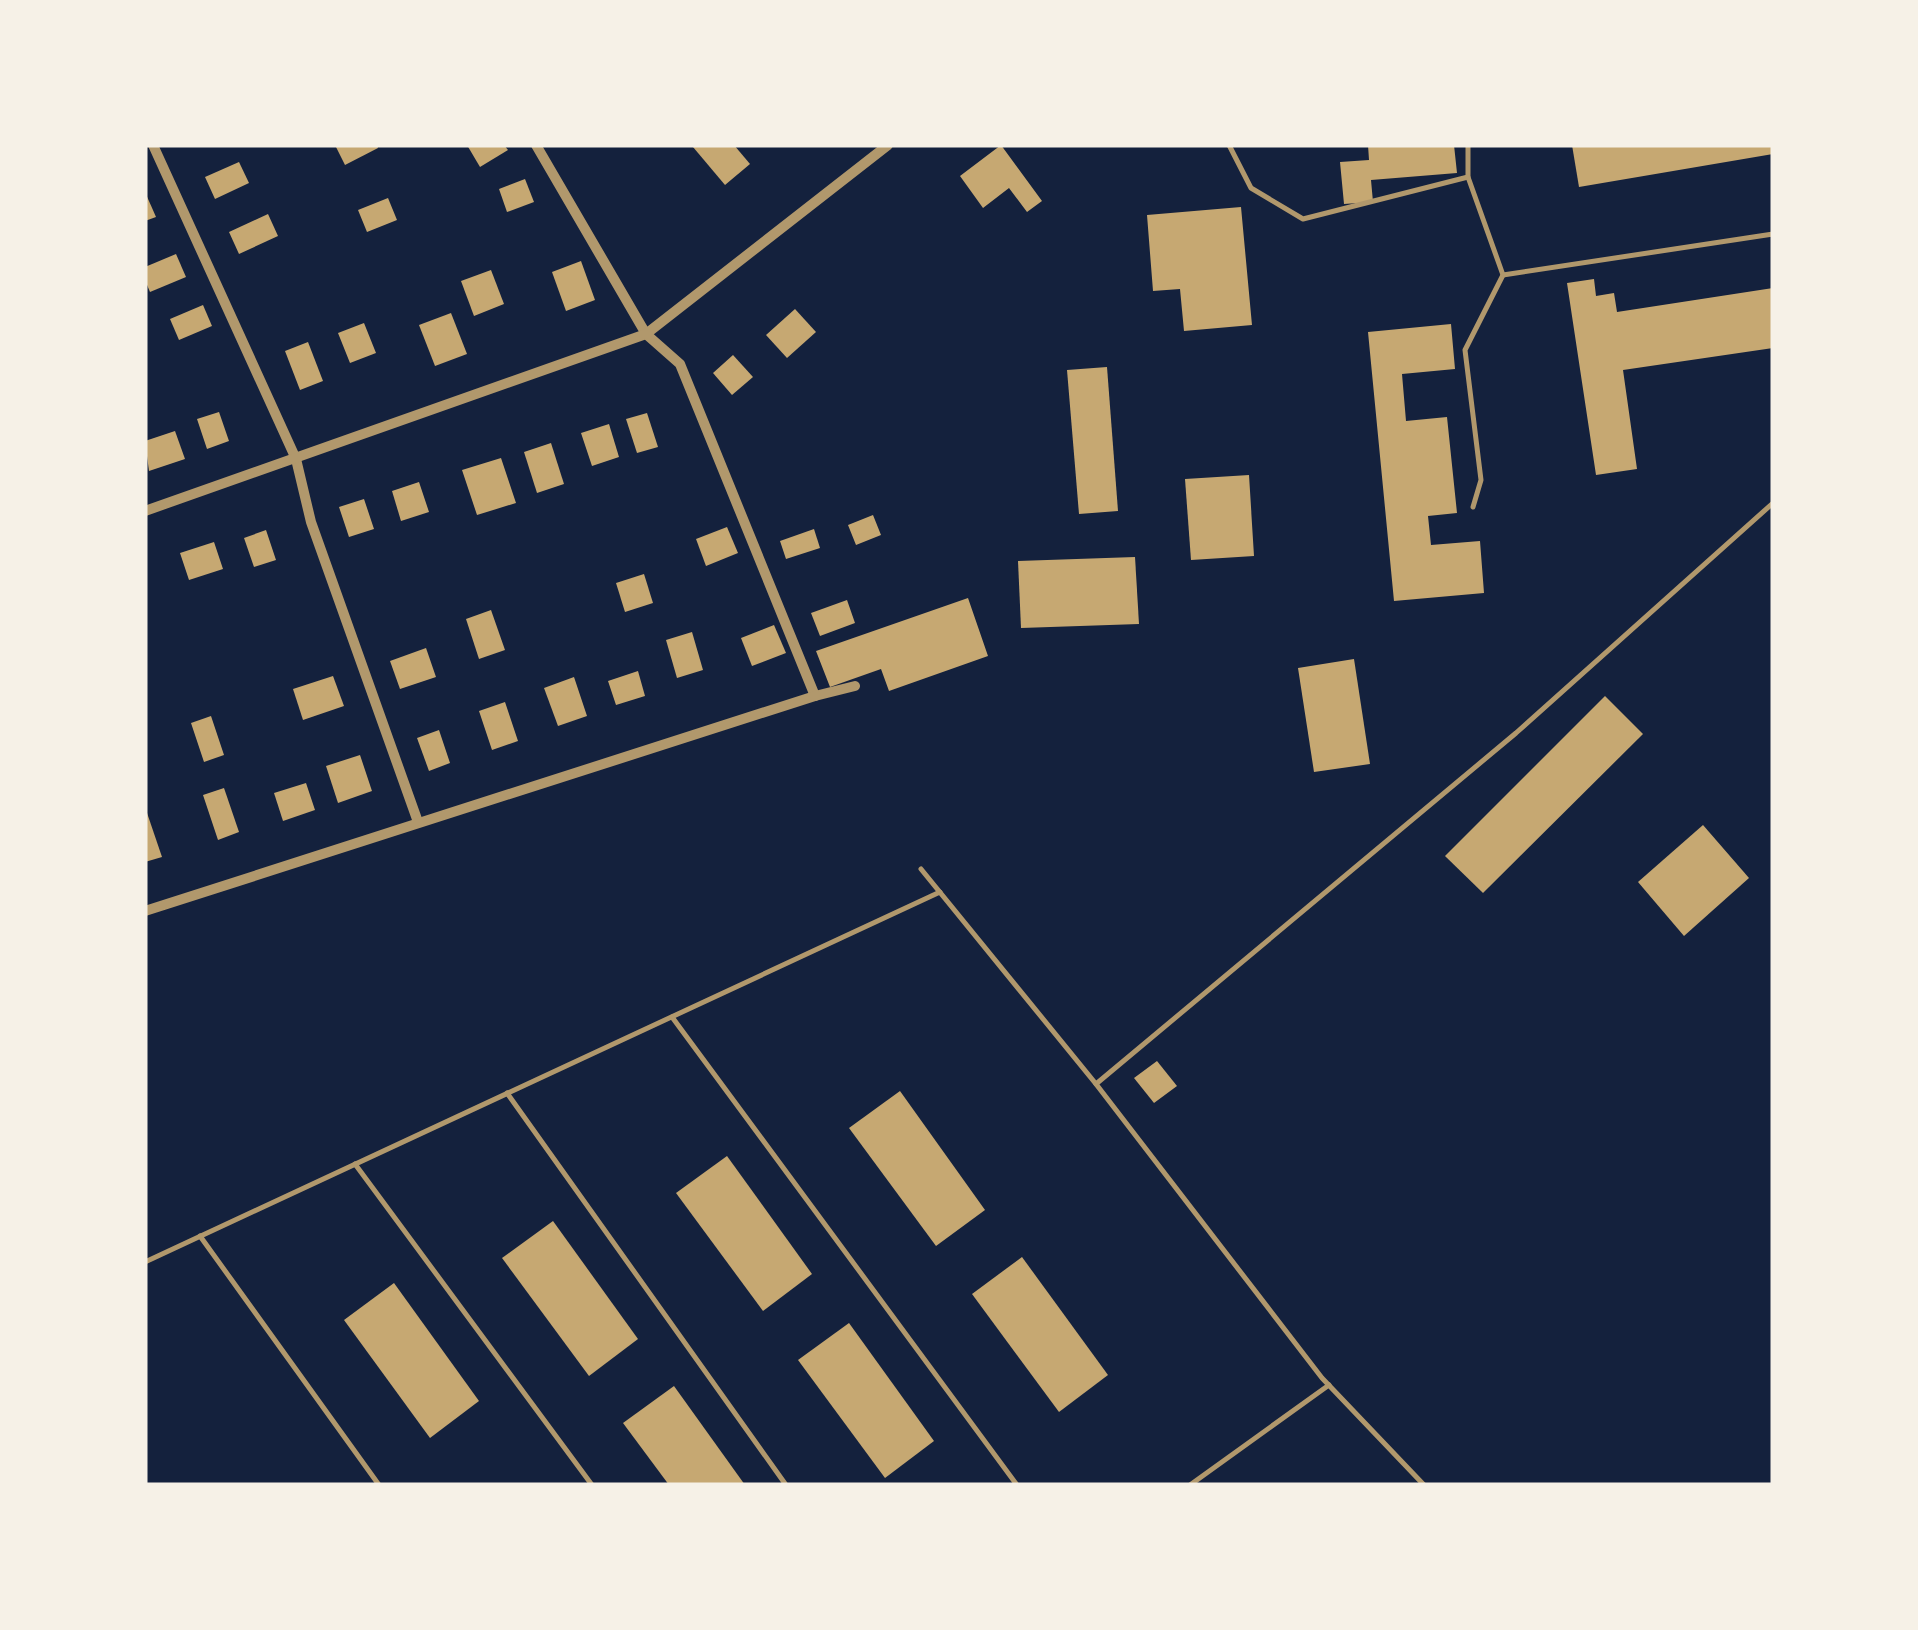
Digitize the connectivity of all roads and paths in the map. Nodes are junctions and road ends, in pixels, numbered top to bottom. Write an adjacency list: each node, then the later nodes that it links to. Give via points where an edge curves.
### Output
1 (152, 145): 10 (street)
2 (536, 145): 9 (street)
3 (888, 145): 9 (street)
4 (1230, 145): 6 (lane, via 1251,188 1303,219)
5 (1468, 145): 6 (lane)
6 (1468, 177): 8 (lane)
7 (1773, 234): 8 (lane)
8 (1503, 275): 12 (lane, via 1465,350 1482,480)
9 (646, 334): 10 (street); 15 (street, via 680,364)
10 (296, 459): 13 (street); 16 (street, via 311,522)
11 (1773, 503): 21 (lane, via 1516,734)
12 (1472, 507)
13 (145, 512)
14 (855, 686): 15 (street)
15 (815, 696): 16 (street)
16 (418, 822): 19 (street)
17 (921, 868): 18 (lane)
18 (940, 892): 20 (lane); 21 (lane)
19 (145, 911)
20 (672, 1016): 22 (lane); 30 (lane)
21 (1096, 1084): 26 (lane)
22 (507, 1093): 23 (lane); 29 (lane)
23 (355, 1164): 24 (lane); 28 (lane)
24 (200, 1236): 25 (lane); 27 (lane)
25 (145, 1262)
26 (1329, 1385): 31 (lane); 32 (lane)
27 (379, 1485)
28 (592, 1485)
29 (786, 1485)
30 (1017, 1485)
31 (1190, 1485)
32 (1424, 1485)

